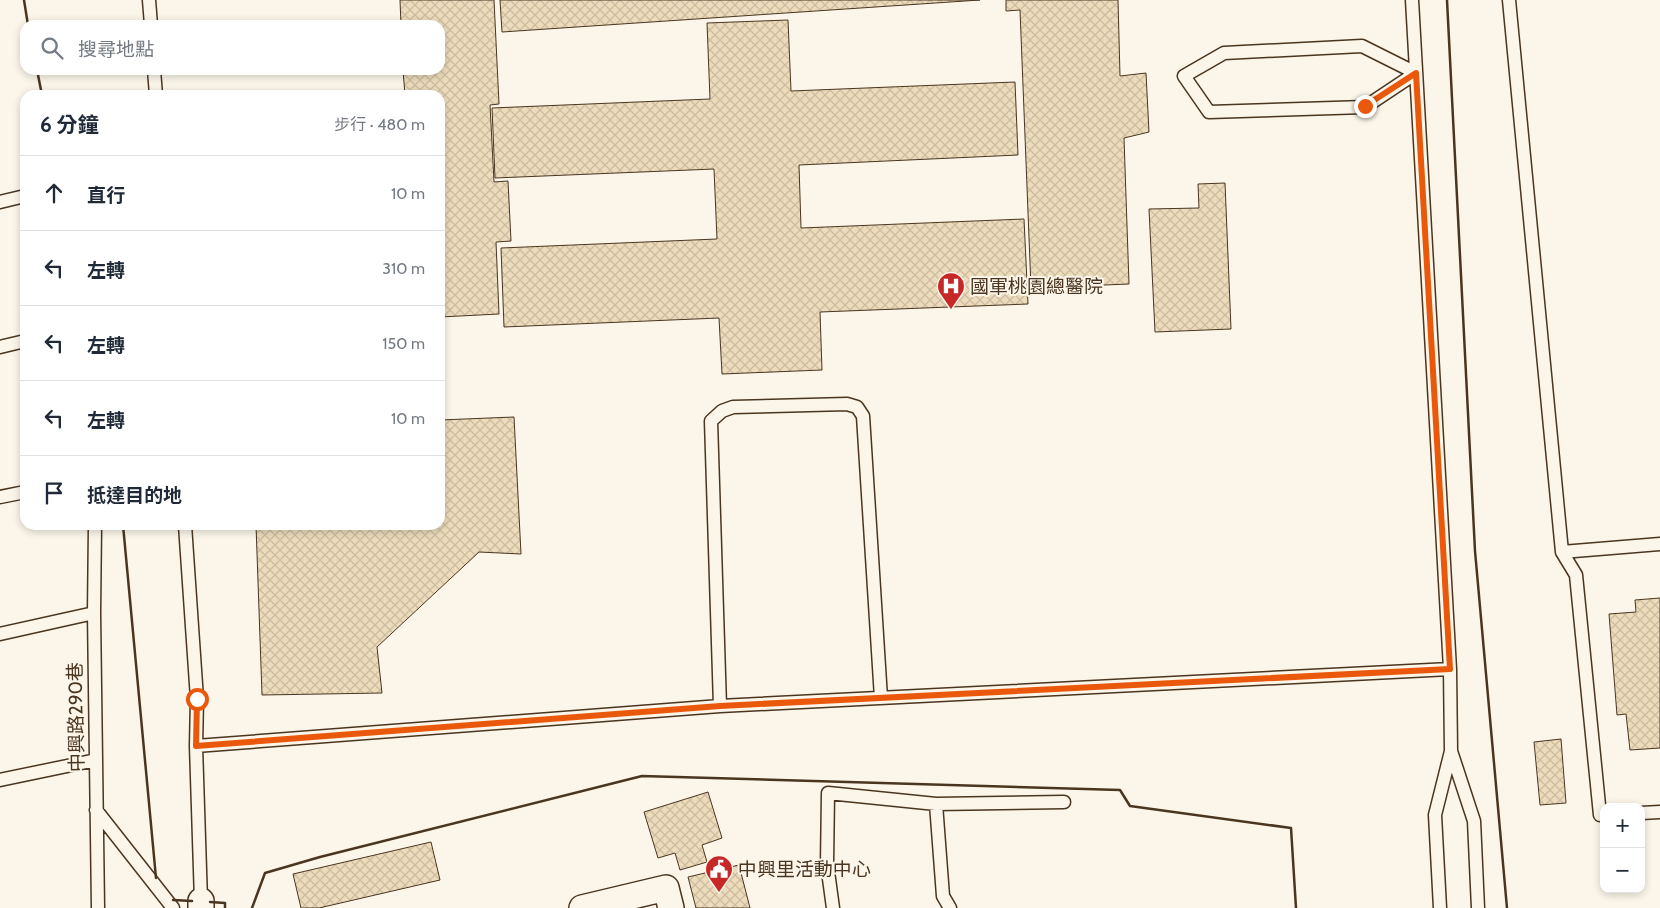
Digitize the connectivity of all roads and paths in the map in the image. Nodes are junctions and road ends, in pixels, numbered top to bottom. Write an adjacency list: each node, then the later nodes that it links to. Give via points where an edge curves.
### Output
1 (150, 0): 4 (lane)
2 (1412, 0): 5 (lane)
3 (1509, 0): 17 (lane)
4 (151, 20)
5 (1416, 73): 5 (lane, via 1362,46 1224,54 1184,76 1209,112 1365,106); 20 (lane)
6 (154, 75): 7 (lane)
7 (156, 90)
8 (20, 197): 9 (lane)
9 (0, 202)
10 (20, 342): 11 (lane)
11 (0, 347)
12 (20, 493): 13 (lane)
13 (0, 497)
14 (95, 530): 18 (lane, 中興路290巷)
15 (185, 530): 23 (lane, via 197,699)
16 (1660, 544): 17 (lane)
17 (1562, 552): 32 (lane, via 1576,575)
18 (94, 613): 19 (lane); 25 (lane, 中興路290巷)
19 (0, 634)
20 (1450, 669): 21 (lane); 24 (lane)
21 (881, 698): 22 (lane); 22 (lane, via 863,416 857,407 847,404 733,407 722,411 711,421)
22 (720, 706): 23 (lane)
23 (196, 746): 34 (lane)
24 (1451, 751): 40 (lane, via 1435,815); 41 (lane, via 1474,821)
25 (96, 760): 26 (lane); 29 (lane, 中興路290巷)
26 (0, 780)
27 (1064, 802): 28 (lane)
28 (936, 804): 38 (lane, via 828,793 827,864); 39 (lane, via 943,896)
29 (96, 810): 35 (lane, 中興路290巷); 36 (lane)
30 (1660, 812): 31 (lane)
31 (1645, 813)
32 (1600, 815)
33 (669, 898): 37 (street)
34 (201, 904)
35 (98, 908)
36 (173, 908)
37 (582, 908)
38 (833, 908)
39 (950, 908)
40 (1440, 908)
41 (1478, 908)

